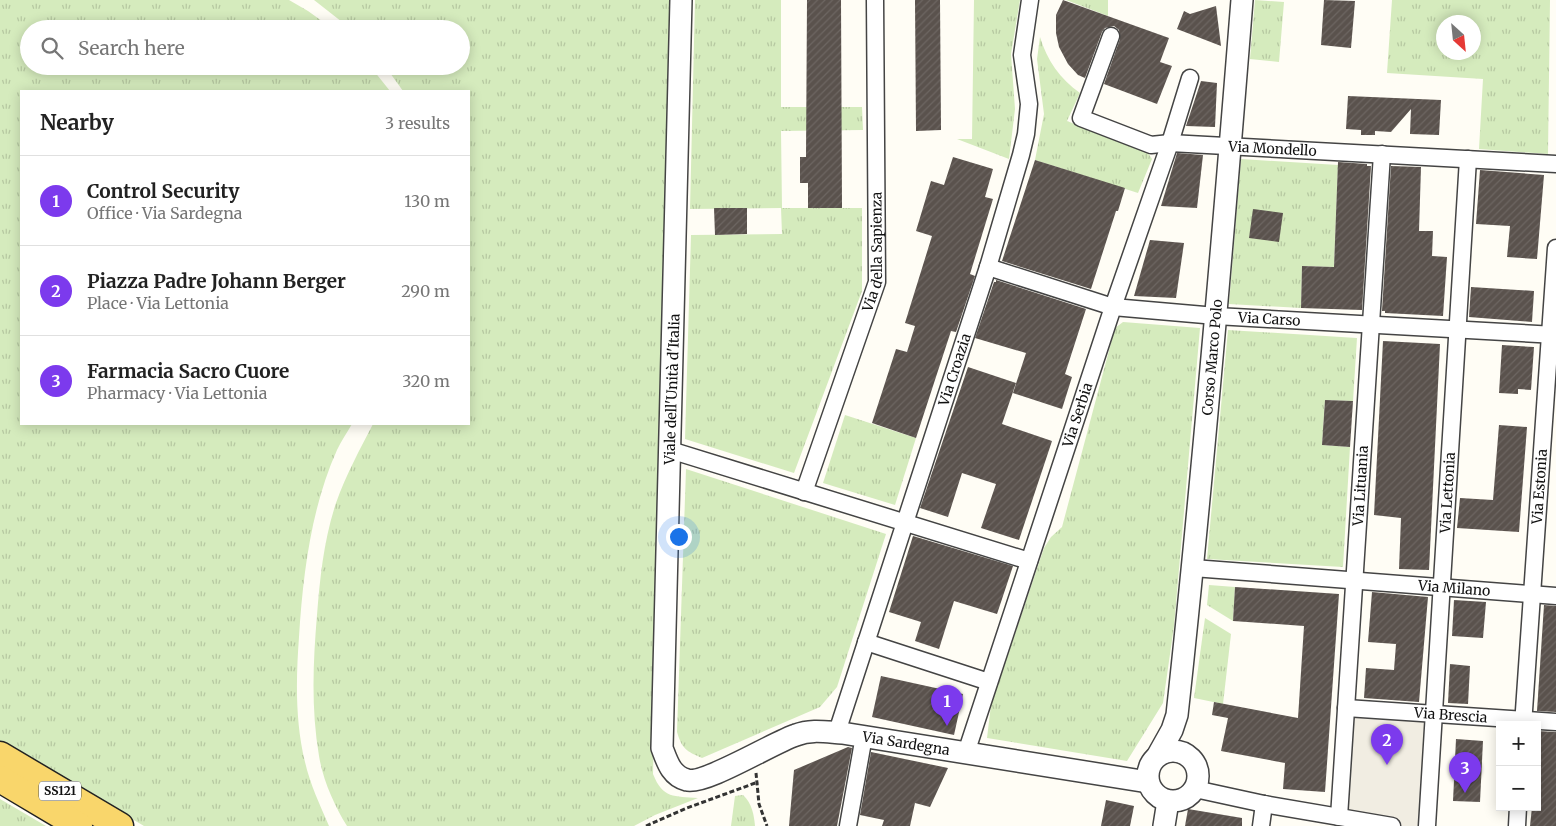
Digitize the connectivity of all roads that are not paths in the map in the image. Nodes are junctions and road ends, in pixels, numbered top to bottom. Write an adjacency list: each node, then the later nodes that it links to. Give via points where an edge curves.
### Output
1 (681, 0): 19 (street, Viale dell'Unità d'Italia)
2 (875, 0): 20 (street, Via della Sapienza, via 877,282)
3 (1030, 0): 13 (street, Via Croazia, via 1022,55 1029,104 1026,134)
4 (1242, 0): 8 (street, Corso Marco Polo)
5 (1112, 36): 7 (street, Via Mondello, via 1082,118 1151,145)
6 (1190, 78): 7 (street, Via Serbia)
7 (1170, 144): 8 (street, Via Mondello); 14 (street, Via Serbia)
8 (1230, 147): 9 (street, Via Mondello); 15 (street, Corso Marco Polo)
9 (1382, 154): 10 (street, Via Mondello); 16 (street, Via Lituania)
10 (1468, 159): 11 (street, Via Mondello); 17 (street, Via Lettonia)
11 (1556, 164)
12 (1556, 248): 18 (street, Via Estonia)
13 (988, 267): 14 (street, Via Carso); 21 (street, Via Croazia)
14 (1113, 307): 15 (street, Via Carso); 22 (street, Via Serbia)
15 (1216, 316): 16 (street, Via Carso); 23 (street, Corso Marco Polo)
16 (1371, 324): 17 (street, Via Carso); 24 (street, Via Lituania)
17 (1458, 329): 18 (street, Via Carso); 25 (street, Via Lettonia)
18 (1553, 334): 26 (street, Via Estonia)
19 (670, 450): 20 (street); 43 (street, Viale dell'Unità d'Italia, via 662,748)
20 (804, 492): 21 (street)
21 (905, 523): 22 (street); 28 (street, Via Croazia)
22 (1029, 561): 29 (street, Via Serbia)
23 (1193, 568): 24 (street, Via Milano); 32 (street, Corso Marco Polo)
24 (1354, 580): 25 (street, Via Milano); 30 (street, Via Lituania)
25 (1442, 586): 26 (street, Via Milano); 31 (street, Via Lettonia)
26 (1533, 594): 27 (street, Via Milano); 34 (street, Via Estonia)
27 (1556, 596)
28 (866, 642): 29 (street); 37 (street, Via Croazia)
29 (989, 682): 39 (street, Via Serbia)
30 (1346, 708): 31 (street, Via Brescia); 50 (street, Via Lituania)
31 (1434, 714): 33 (street, Via Brescia); 57 (street, Via Lettonia)
32 (1177, 715): 41 (street); 42 (street)
33 (1512, 721)
34 (1523, 721)
35 (1541, 722): 36 (street, Via Brescia)
36 (1556, 722)
37 (837, 732): 38 (street, Via Sardegna); 43 (street, Via Sardegna, via 796,734 707,777 688,781)
38 (864, 736): 39 (street, Via Sardegna); 53 (street)
39 (966, 752): 45 (street, Via Sardegna)
40 (0, 755): 52 (main road, SS121)
41 (1158, 755): 42 (street, via 1177,751); 45 (street, via 1151,762)
42 (1194, 761): 46 (street, via 1198,770)
43 (675, 775)
44 (0, 779): 51 (main road, SS121)
45 (1148, 782): 47 (street, via 1159,798)
46 (1195, 789): 47 (street, via 1179,801); 48 (street)
47 (1168, 801): 54 (street)
48 (1264, 804): 50 (street); 55 (street)
49 (1518, 811): 58 (street)
50 (1340, 820): 56 (street)
51 (79, 826)
52 (120, 826)
53 (848, 826)
54 (1164, 826)
55 (1261, 826)
56 (1392, 826)
57 (1427, 826)
58 (1517, 826)

